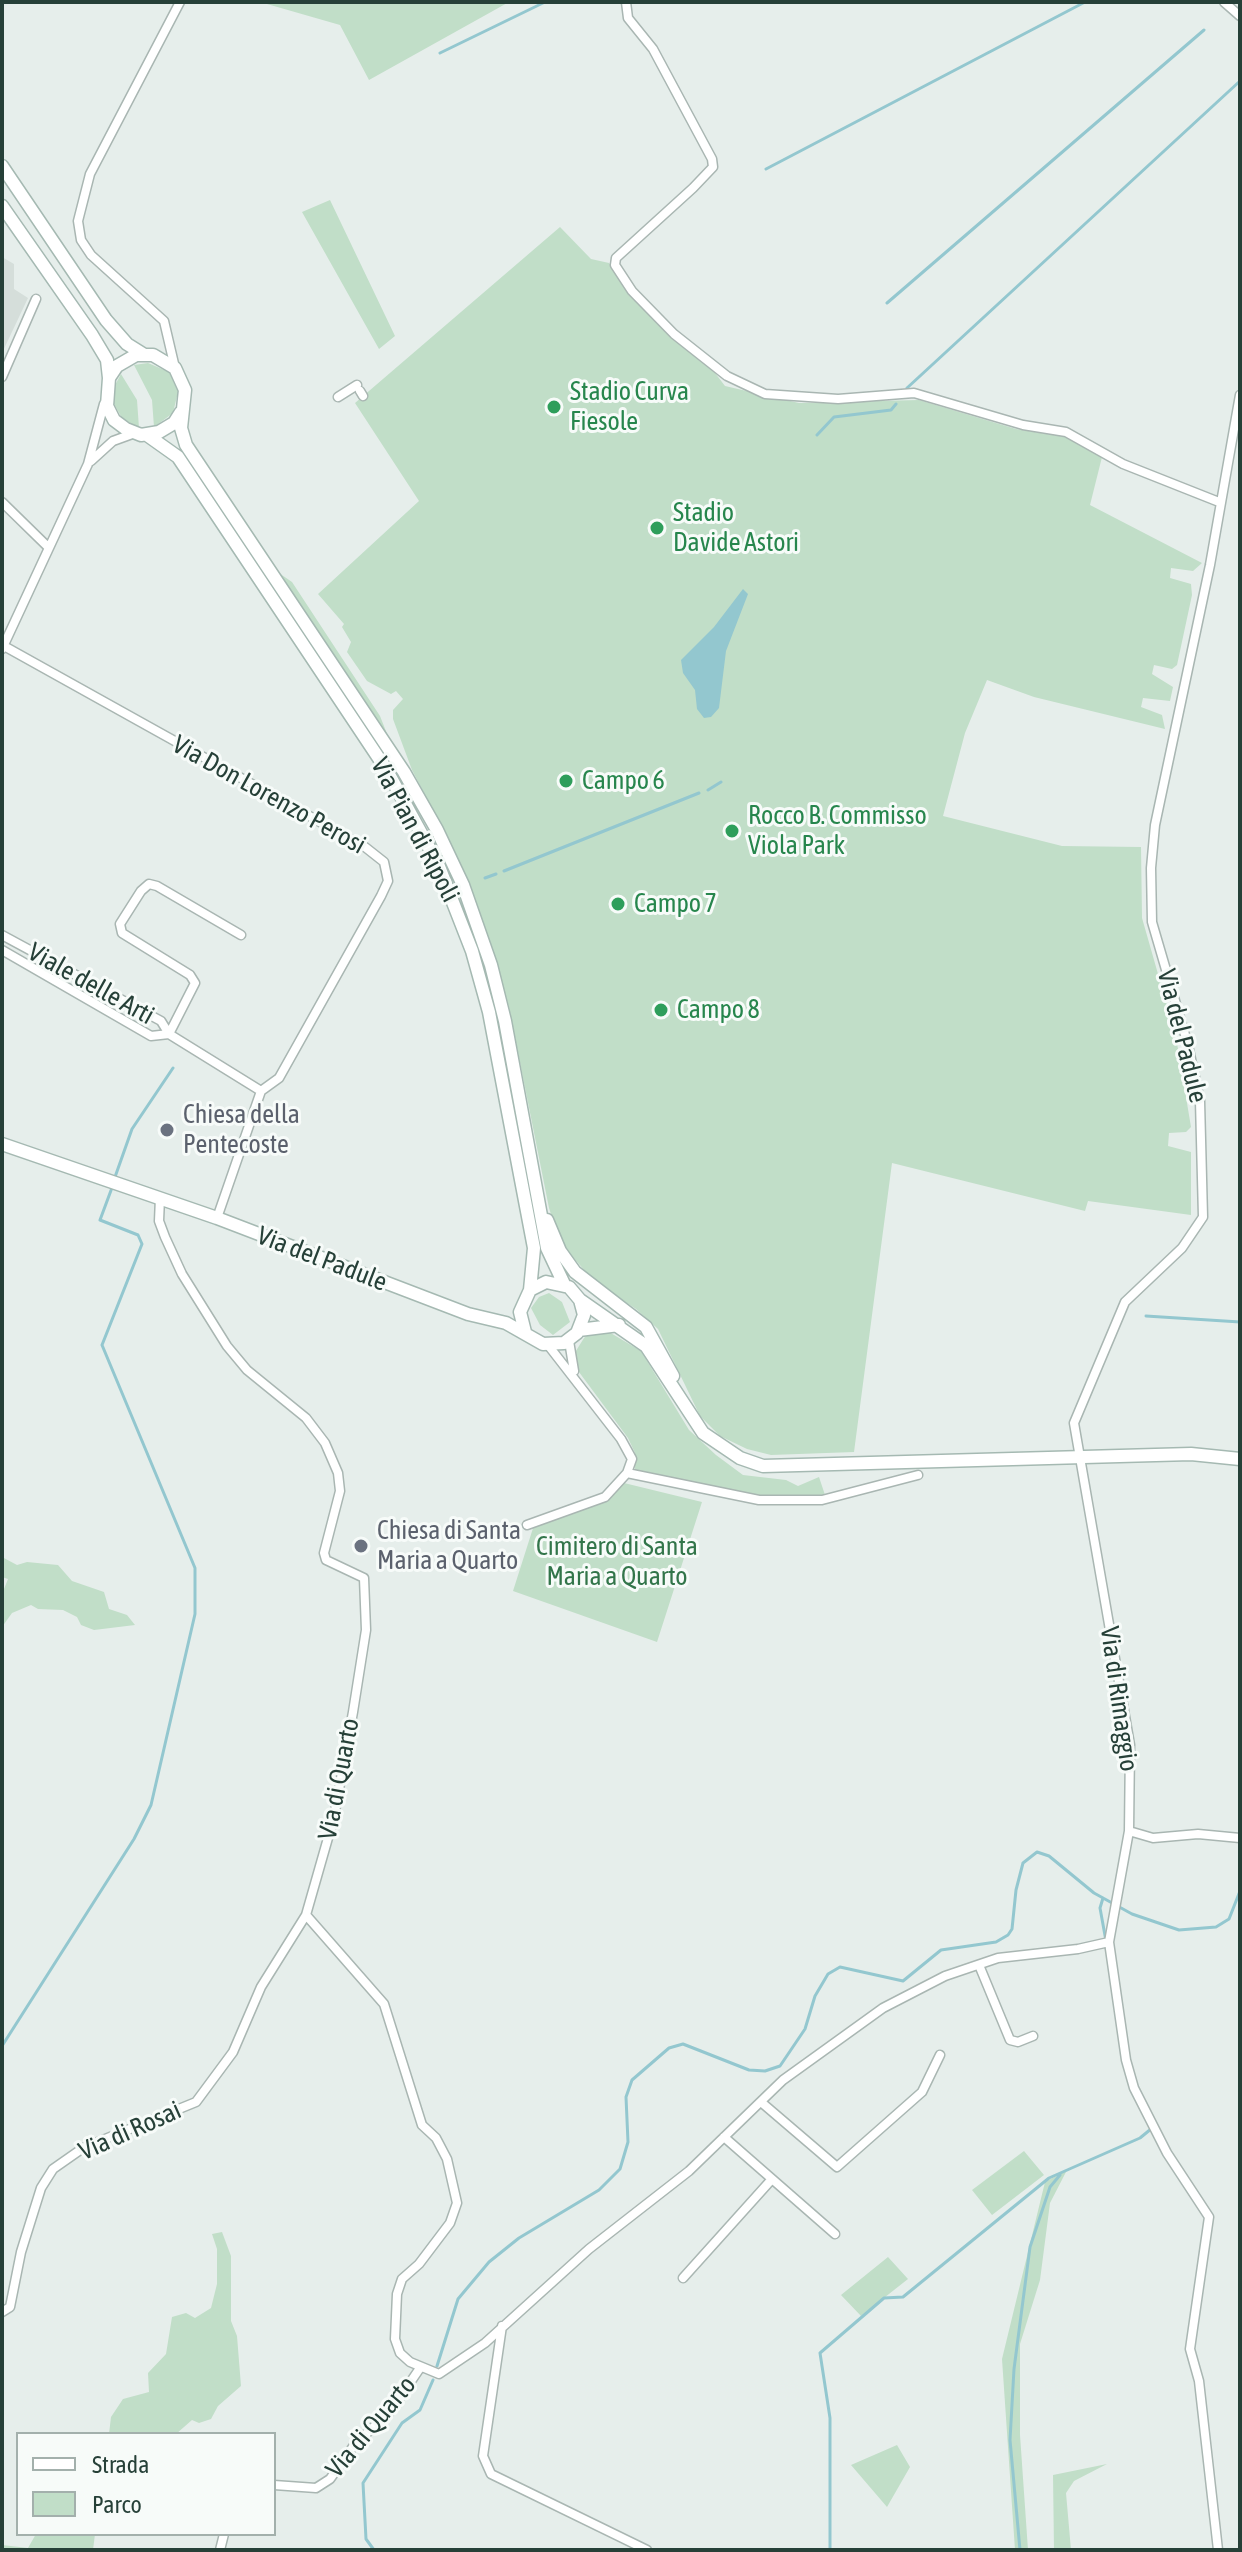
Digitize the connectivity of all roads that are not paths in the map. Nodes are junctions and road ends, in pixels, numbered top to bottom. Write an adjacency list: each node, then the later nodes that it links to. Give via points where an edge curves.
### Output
1 (180, 2): 8 (street, via 90,174 78,216 86,249 160,316)
2 (626, 2): 21 (street, via 628,18 653,49 712,159 713,167 693,188 616,258 632,291 674,334 727,376 765,394 838,399 914,393 1066,432 1123,464)
3 (1224, 2): 4 (street)
4 (1240, 16)
5 (2, 166): 9 (main road, via 106,320 127,344)
6 (2, 206): 12 (main road, via 92,335 107,360)
7 (36, 299): 11 (street)
8 (169, 336): 9 (street, via 161,349); 10 (street)
9 (145, 354): 10 (main road); 12 (main road, via 123,361)
10 (175, 368): 17 (main road, Via Pian di Ripoli, via 185,390)
11 (2, 377)
12 (109, 378): 13 (main road)
13 (105, 391): 18 (main road, Via Pian di Ripoli, via 114,420); 19 (street)
14 (360, 391): 16 (street)
15 (1240, 395): 21 (street, Via del Padule)
16 (338, 397)
17 (181, 412): 18 (main road, via 164,430); 31 (main road, Via Pian di Ripoli, via 186,445 404,772 463,885 505,1021)
18 (141, 434): 19 (street, via 113,441); 34 (main road, Via Pian di Ripoli, via 178,457 397,786 438,864 489,1012 534,1248)
19 (88, 464): 22 (street)
20 (2, 502): 22 (street)
21 (1219, 502): 45 (street, Via del Padule, via 1155,825 1150,898 1198,1089 1203,1217 1182,1248 1122,1309 1075,1417)
22 (48, 547): 23 (street)
23 (3, 648): 28 (street, Via Don Lorenzo Perosi, via 384,862 388,881 381,896 279,1078)
24 (241, 935): 27 (street, via 157,886 149,884 141,891 120,924 122,933 195,983)
25 (5, 937): 26 (street, Viale delle Arti); 27 (street, Viale delle Arti, via 161,1021)
26 (2, 950): 27 (street, Viale delle Arti, via 151,1036)
27 (169, 1034): 28 (street, Viale delle Arti)
28 (261, 1091): 32 (street)
29 (2, 1144): 30 (main road, Via del Padule)
30 (160, 1198): 32 (main road, Via del Padule); 52 (street, Via di Quarto, via 165,1237 227,1346 247,1370 306,1418 325,1443 340,1491 326,1560 364,1578 366,1630 350,1727 334,1817)
31 (540, 1202): 33 (main road, Via Pian di Ripoli, via 547,1248); 44 (main road, Via Pian di Ripoli, via 560,1251 575,1272 639,1320 654,1338)
32 (217, 1218): 37 (main road, Via del Padule)
33 (564, 1284): 34 (main road, via 546,1282); 35 (main road)
34 (530, 1290): 36 (main road)
35 (580, 1300): 38 (main road); 39 (main road, via 584,1315)
36 (520, 1307): 37 (main road); 40 (main road)
37 (485, 1317): 40 (main road, Via del Padule)
38 (619, 1325): 39 (main road); 44 (main road, via 646,1346)
39 (579, 1330): 41 (main road)
40 (525, 1332): 42 (main road, Via del Padule)
41 (569, 1341): 42 (main road); 43 (street, Via del Padule, via 569,1362)
42 (548, 1345): 43 (street, Via del Padule)
43 (584, 1389): 47 (street, Via del Padule, via 631,1453)
44 (678, 1394): 45 (main road, via 710,1438 740,1458 769,1467)
45 (1079, 1456): 46 (main road, via 1191,1454); 50 (street, Via di Rimaggio, via 1130,1745)
46 (1240, 1459)
47 (626, 1475): 48 (street, via 759,1500 822,1500); 49 (street, via 605,1497)
48 (918, 1475)
49 (527, 1525)
50 (1129, 1831): 51 (street, via 1153,1838); 53 (street, Via di Rimaggio)
51 (1240, 1838)
52 (306, 1915): 62 (street, Via di Rosai, via 261,1987 233,2052 196,2102 83,2148 53,2169 41,2188 21,2252 10,2307); 64 (street, Via di Quarto, via 384,2004 422,2125 447,2159 457,2203 434,2246 402,2279 394,2316 400,2353)
53 (1109, 1942): 54 (street, Via di Quarto, via 1023,1953); 67 (street, Via di Rimaggio, via 1134,2088 1167,2153 1209,2217 1190,2349 1199,2381)
54 (979, 1965): 55 (street, via 1010,2040); 57 (street, Via di Quarto, via 883,2008)
55 (1033, 2036)
56 (940, 2055): 57 (street, via 922,2092 837,2167)
57 (761, 2102): 58 (street, Via di Quarto)
58 (724, 2137): 59 (street); 63 (street, Via di Quarto)
59 (772, 2179): 60 (street); 61 (street)
60 (835, 2234)
61 (683, 2278)
62 (2, 2312)
63 (502, 2326): 64 (street, Via di Quarto, via 444,2373); 66 (street, via 483,2456 491,2474)
64 (420, 2368): 65 (street, Via di Quarto, via 390,2412 355,2444 330,2479 316,2488)
65 (276, 2485)
66 (647, 2550)
67 (1218, 2550)

